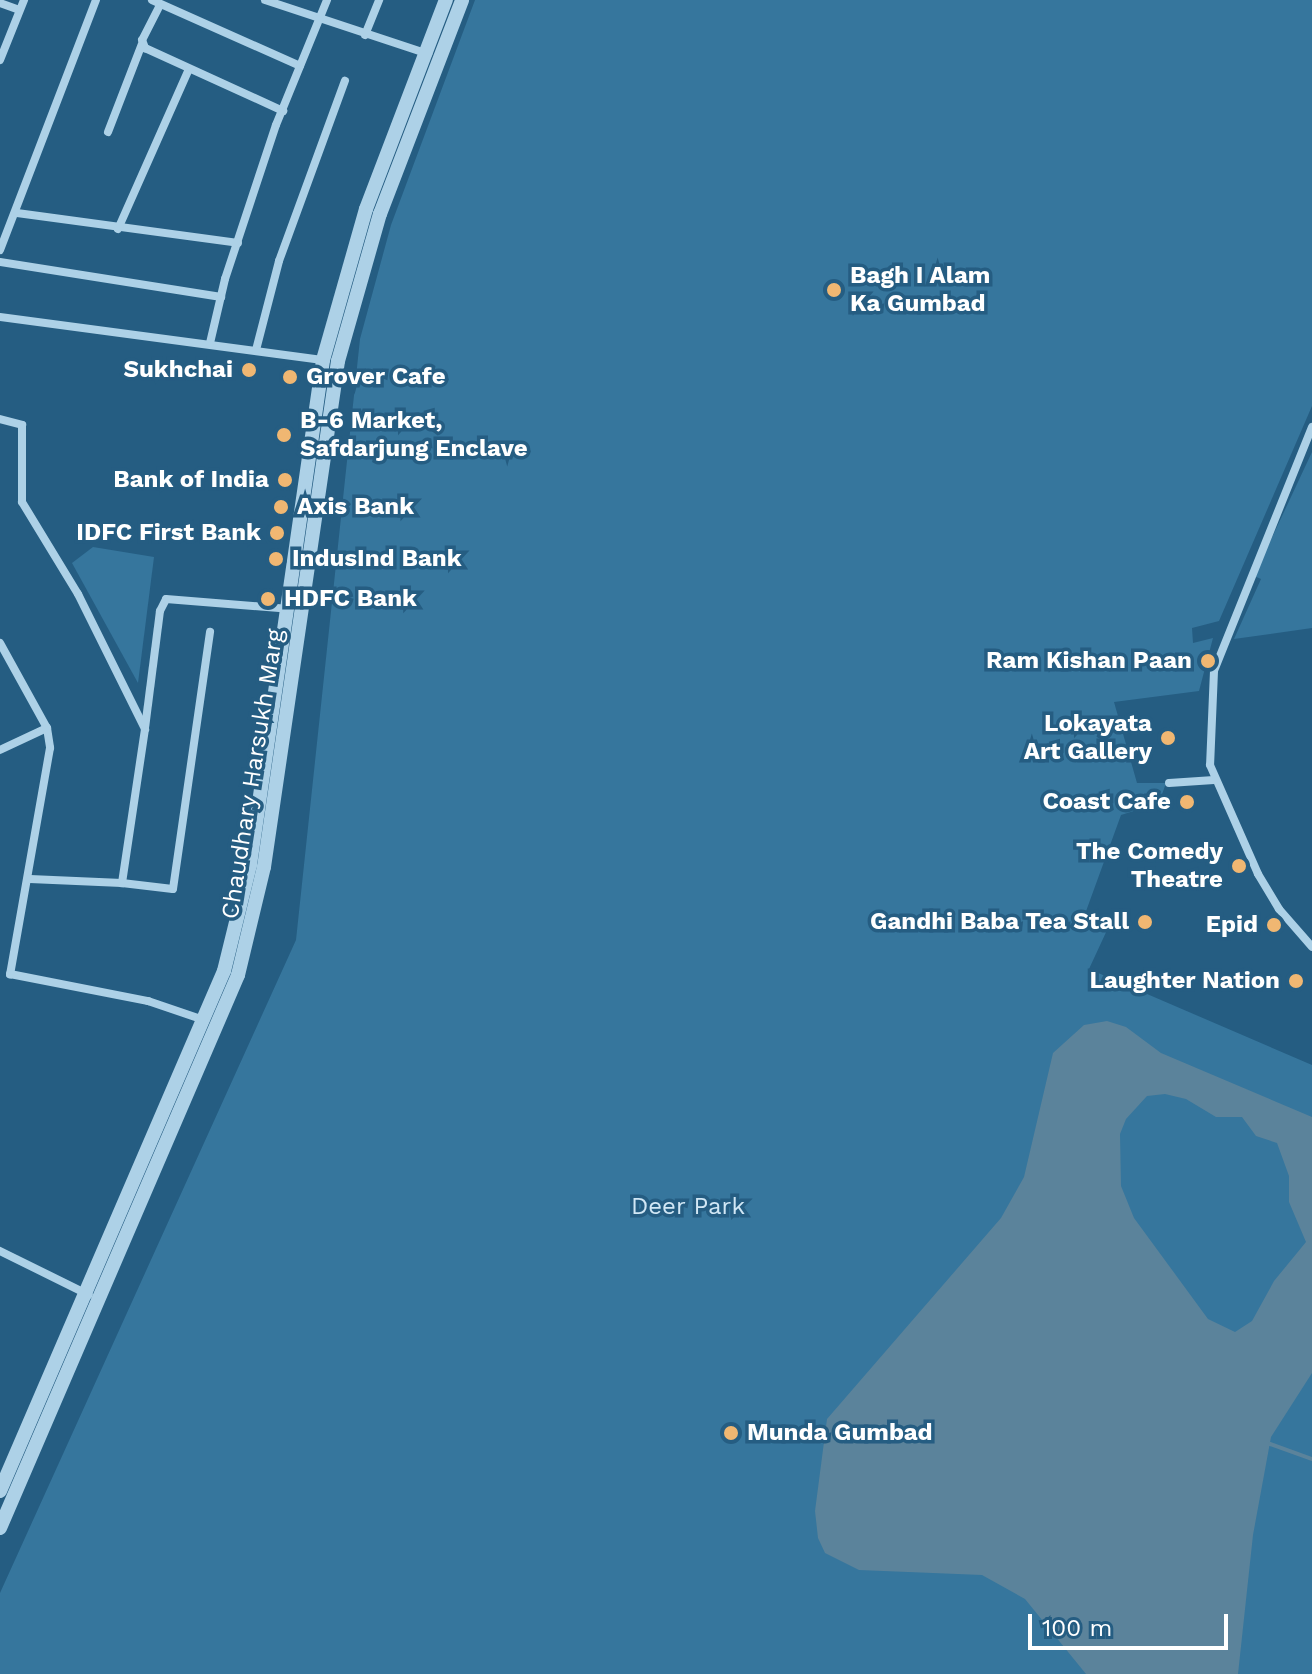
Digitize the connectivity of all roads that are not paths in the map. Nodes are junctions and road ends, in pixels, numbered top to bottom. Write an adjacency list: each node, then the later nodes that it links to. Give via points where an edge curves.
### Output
1 (24, 0): 10 (street)
2 (96, 0): 21 (street)
3 (265, 0): 11 (street)
4 (327, 0): 11 (street)
5 (379, 0): 12 (street)
6 (446, 0): 14 (street, Chaudhary Harsukh Marg)
7 (462, 0): 14 (street, Chaudhary Harsukh Marg)
8 (156, 2): 13 (street); 16 (street)
9 (0, 3): 10 (street)
10 (19, 10): 15 (street)
11 (319, 20): 12 (street); 16 (street)
12 (365, 35): 14 (street)
13 (142, 44): 17 (street); 20 (street)
14 (433, 56): 30 (street, Chaudhary Harsukh Marg, via 366,209)
15 (0, 60)
16 (300, 66): 19 (street)
17 (189, 69): 19 (street); 22 (street)
18 (345, 81): 29 (street, via 279,261)
19 (283, 111): 23 (street)
20 (108, 132)
21 (17, 213): 22 (street); 24 (street)
22 (118, 229): 23 (street)
23 (238, 243): 26 (street)
24 (1, 245)
25 (0, 262): 26 (street)
26 (221, 297): 28 (street)
27 (0, 317): 28 (street)
28 (210, 343): 29 (street)
29 (256, 350): 30 (street)
30 (330, 360): 33 (street, Chaudhary Harsukh Marg)
31 (0, 419): 37 (street, via 22,425 22,502 78,594)
32 (1312, 427): 39 (street, via 1214,671)
33 (294, 610): 37 (street, via 166,599 160,611); 45 (street, Chaudhary Harsukh Marg, via 241,909); 46 (street, Chaudhary Harsukh Marg, via 256,913)
34 (210, 632): 42 (street, via 173,889)
35 (0, 643): 36 (street)
36 (47, 728): 38 (street); 41 (street, via 48,781)
37 (145, 729): 42 (street)
38 (0, 750)
39 (1214, 780): 40 (street); 43 (street, via 1272,897)
40 (1169, 783)
41 (30, 879): 42 (street); 44 (street)
42 (122, 883)
43 (1312, 947)
44 (5, 974): 45 (street, via 148,1001)
45 (204, 1020): 46 (street); 48 (street, Chaudhary Harsukh Marg)
46 (220, 1024): 48 (street, Chaudhary Harsukh Marg)
47 (0, 1251): 48 (street)
48 (93, 1297): 49 (street, Chaudhary Harsukh Marg)
49 (6, 1483): 50 (street, Chaudhary Harsukh Marg)
50 (0, 1528)

